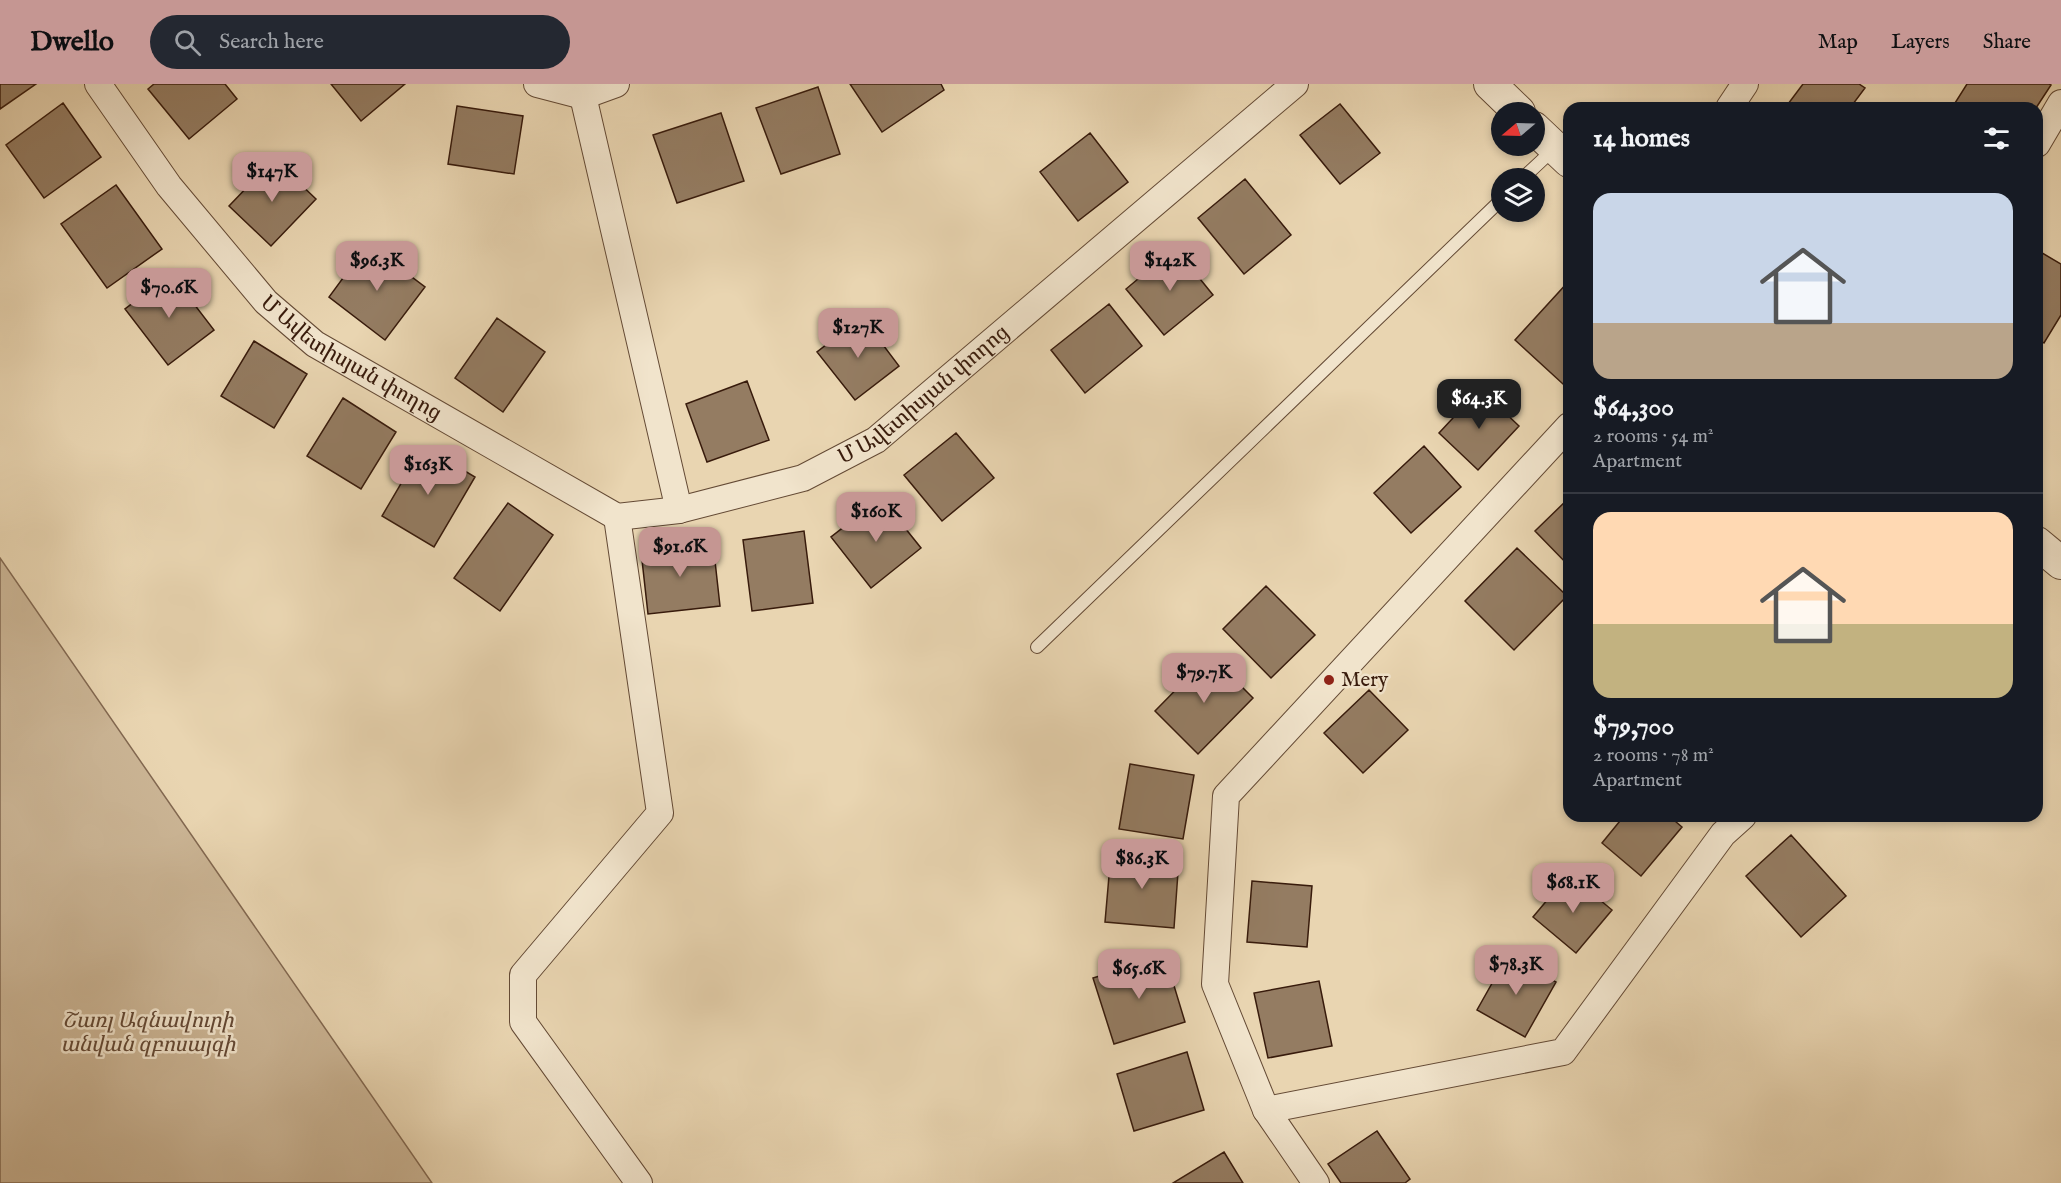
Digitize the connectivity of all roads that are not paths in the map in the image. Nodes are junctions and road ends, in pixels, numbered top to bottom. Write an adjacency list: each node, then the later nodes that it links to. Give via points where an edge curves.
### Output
1 (98, 84): 17 (street, Մ Ավետիսյան փողոց, via 169,186 266,302 315,344)
2 (537, 84): 7 (street)
3 (616, 84): 7 (street)
4 (1296, 84): 16 (street, Մ Ավետիսյան փողոց, via 876,440 804,478)
5 (1490, 84): 8 (street)
6 (1745, 84): 9 (street)
7 (582, 96): 16 (street)
8 (1509, 102)
9 (1733, 102)
10 (2061, 103): 11 (street)
11 (2043, 134)
12 (1553, 146): 13 (lane)
13 (1532, 168)
14 (1491, 210): 18 (lane)
15 (1563, 432): 20 (street, via 1226,796 1215,984)
16 (679, 510): 17 (street, Մ Ավետիսյան փողոց)
17 (616, 517): 21 (street, via 660,813 522,975 523,1022)
18 (1037, 647)
19 (1736, 822): 20 (street, via 1723,834 1563,1052)
20 (1266, 1110): 22 (street)
21 (639, 1183)
22 (1316, 1183)

